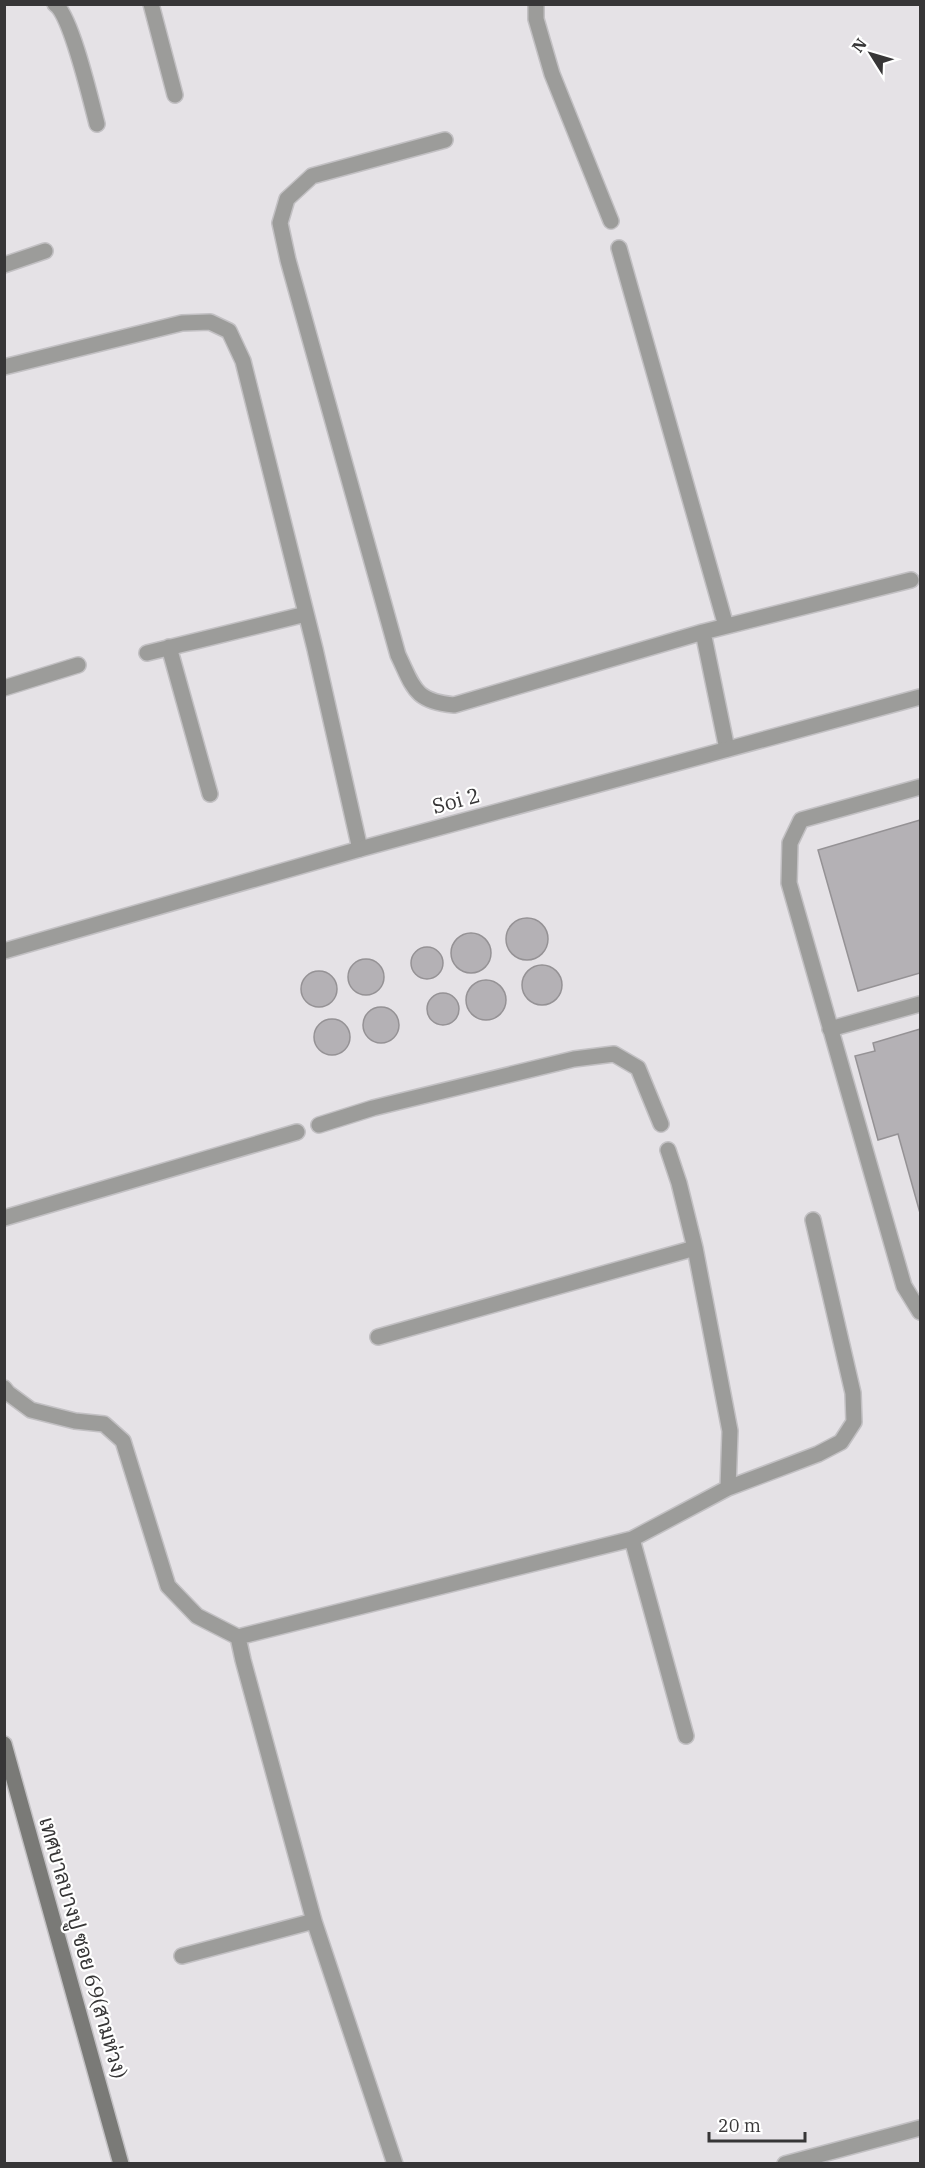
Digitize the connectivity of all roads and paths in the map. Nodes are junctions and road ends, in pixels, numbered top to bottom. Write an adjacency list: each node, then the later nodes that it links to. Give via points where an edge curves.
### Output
1 (55, 4): 5 (street, via 74,41)
2 (151, 4): 4 (street)
3 (536, 4): 7 (street, via 536,19 552,74)
4 (175, 95)
5 (97, 124)
6 (445, 140): 15 (street, via 312,176 287,199 280,223 398,655 414,690 433,703 454,705)
7 (611, 221)
8 (619, 248): 14 (street)
9 (45, 251): 10 (street)
10 (4, 265)
11 (4, 367): 13 (street, via 182,323 210,322 229,331 243,361)
12 (911, 580): 14 (street)
13 (306, 614): 16 (street); 24 (street)
14 (726, 626): 15 (street)
15 (703, 632): 21 (street)
16 (170, 647): 17 (street); 23 (street)
17 (147, 653)
18 (78, 665): 19 (street)
19 (4, 688)
20 (921, 697): 21 (street, Soi 2)
21 (727, 749): 24 (street, Soi 2)
22 (921, 787): 27 (street, via 801,820 790,843 789,883)
23 (210, 794)
24 (360, 849): 25 (street, Soi 2)
25 (4, 951)
26 (921, 1004): 27 (street)
27 (830, 1029): 35 (street, via 904,1286)
28 (661, 1124): 29 (street, via 638,1068 614,1054 574,1059 373,1107)
29 (319, 1125)
30 (297, 1132): 32 (street)
31 (668, 1150): 34 (street)
32 (4, 1218)
33 (813, 1220): 38 (street, via 853,1392 854,1422 841,1442)
34 (695, 1248): 36 (street); 38 (street, via 730,1431)
35 (921, 1312)
36 (378, 1337)
37 (4, 1388): 40 (street, via 31,1410 104,1424 123,1440 168,1586 197,1616)
38 (728, 1488): 39 (street)
39 (632, 1539): 40 (street); 41 (street)
40 (238, 1637): 43 (street)
41 (686, 1736)
42 (4, 1744): 46 (street, เทศบาลบางปู ซอย 69(สามห่วง))
43 (314, 1920): 44 (street); 47 (street)
44 (182, 1956)
45 (921, 2128): 48 (street)
46 (120, 2163)
47 (395, 2163)
48 (785, 2163)

